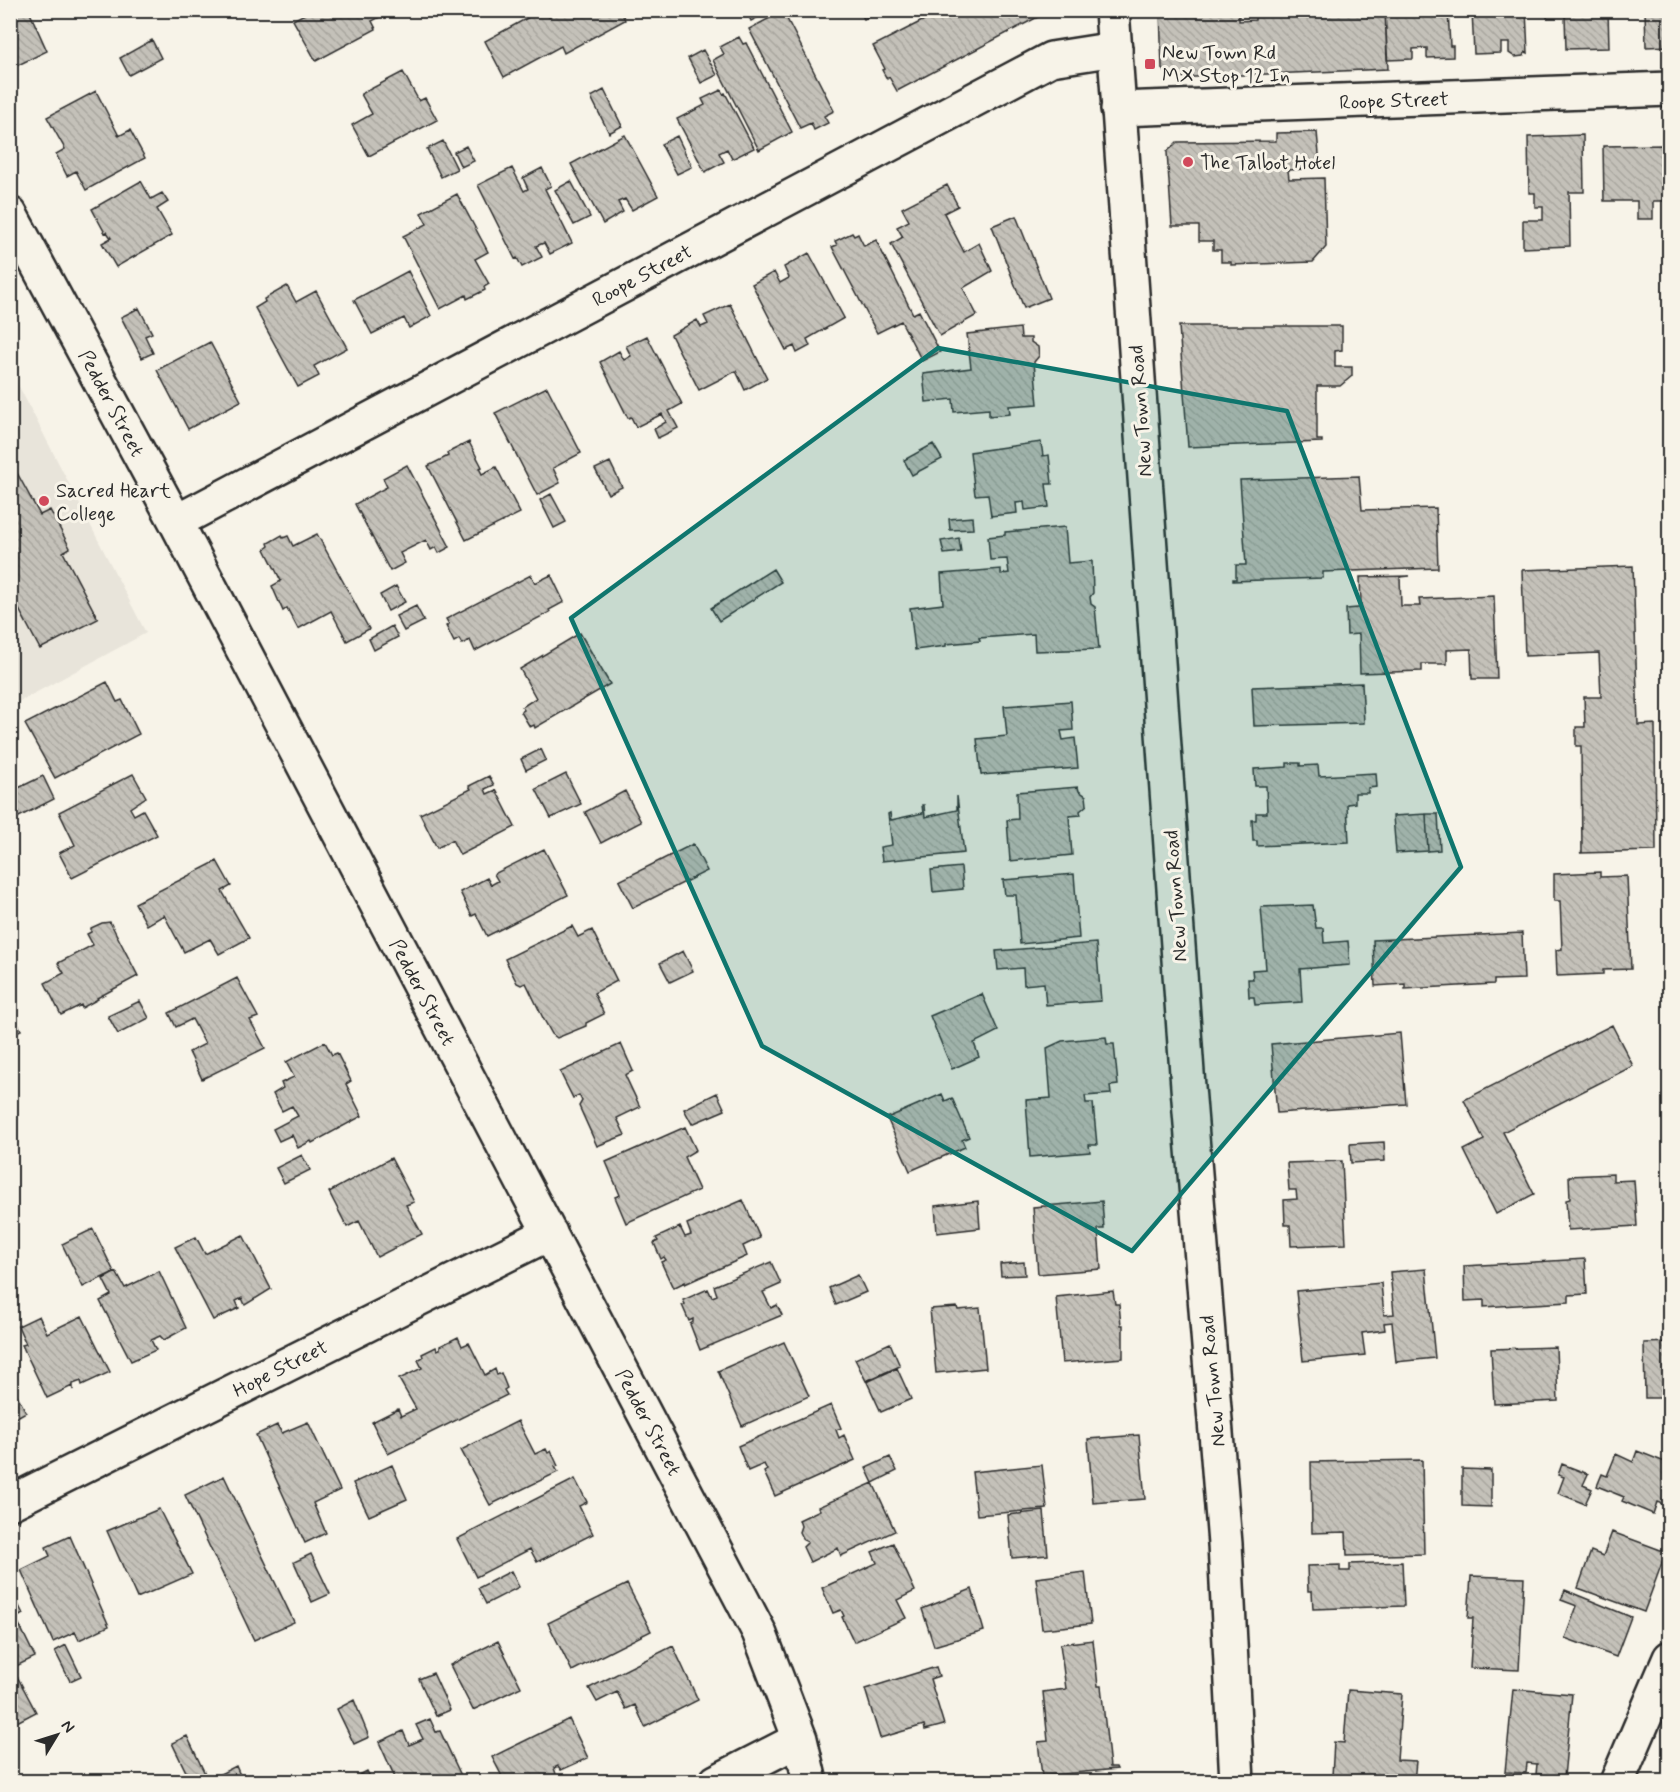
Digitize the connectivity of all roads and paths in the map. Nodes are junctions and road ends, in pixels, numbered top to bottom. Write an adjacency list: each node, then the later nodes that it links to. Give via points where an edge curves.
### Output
1 (1112, 10): 2 (street, New Town Road)
2 (1115, 49): 4 (street, New Town Road); 6 (street, Roope Street, via 1051,59)
3 (1670, 89): 4 (street, Roope Street)
4 (1118, 109): 13 (street, New Town Road, via 1187,1075 1226,1544)
5 (10, 214): 6 (street, Pedder Street)
6 (176, 522): 7 (street, Pedder Street)
7 (550, 1233): 8 (street, Hope Street); 10 (street, Pedder Street, via 759,1632)
8 (10, 1503)
9 (1670, 1658): 14 (street)
10 (800, 1739): 11 (street); 12 (street, Pedder Street)
11 (716, 1782)
12 (810, 1782)
13 (1237, 1782)
14 (1617, 1782)

